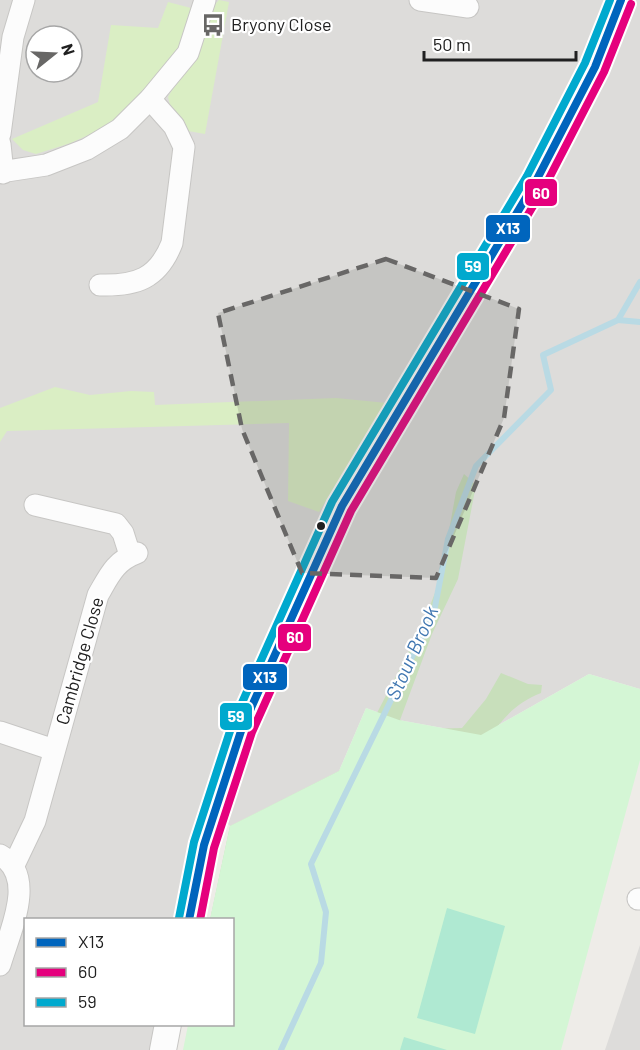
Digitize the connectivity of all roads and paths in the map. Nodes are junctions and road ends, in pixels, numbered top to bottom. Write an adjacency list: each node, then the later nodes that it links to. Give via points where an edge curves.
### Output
1 (24, 0): 7 (street, via 13,37)
2 (206, 0): 6 (street, via 188,53)
3 (420, 0): 5 (street)
4 (621, 0): 15 (street, via 595,67 536,182 342,506 242,728 204,844)
5 (468, 7)
6 (150, 99): 9 (street, via 120,129 87,149 46,165); 10 (street, via 174,126 184,147 172,243 167,257 145,280 128,286)
7 (0, 134)
8 (0, 144): 9 (street)
9 (2, 172)
10 (100, 285)
11 (35, 505): 13 (street, Cambridge Close, via 116,524 134,554 113,568 98,595)
12 (0, 732): 13 (street, Cambridge Close)
13 (54, 750): 14 (street, Cambridge Close, via 34,821)
14 (7, 860): 16 (street, via 19,882 19,897)
15 (189, 918)
16 (0, 965)
17 (168, 1026): 18 (street)
18 (163, 1050)

